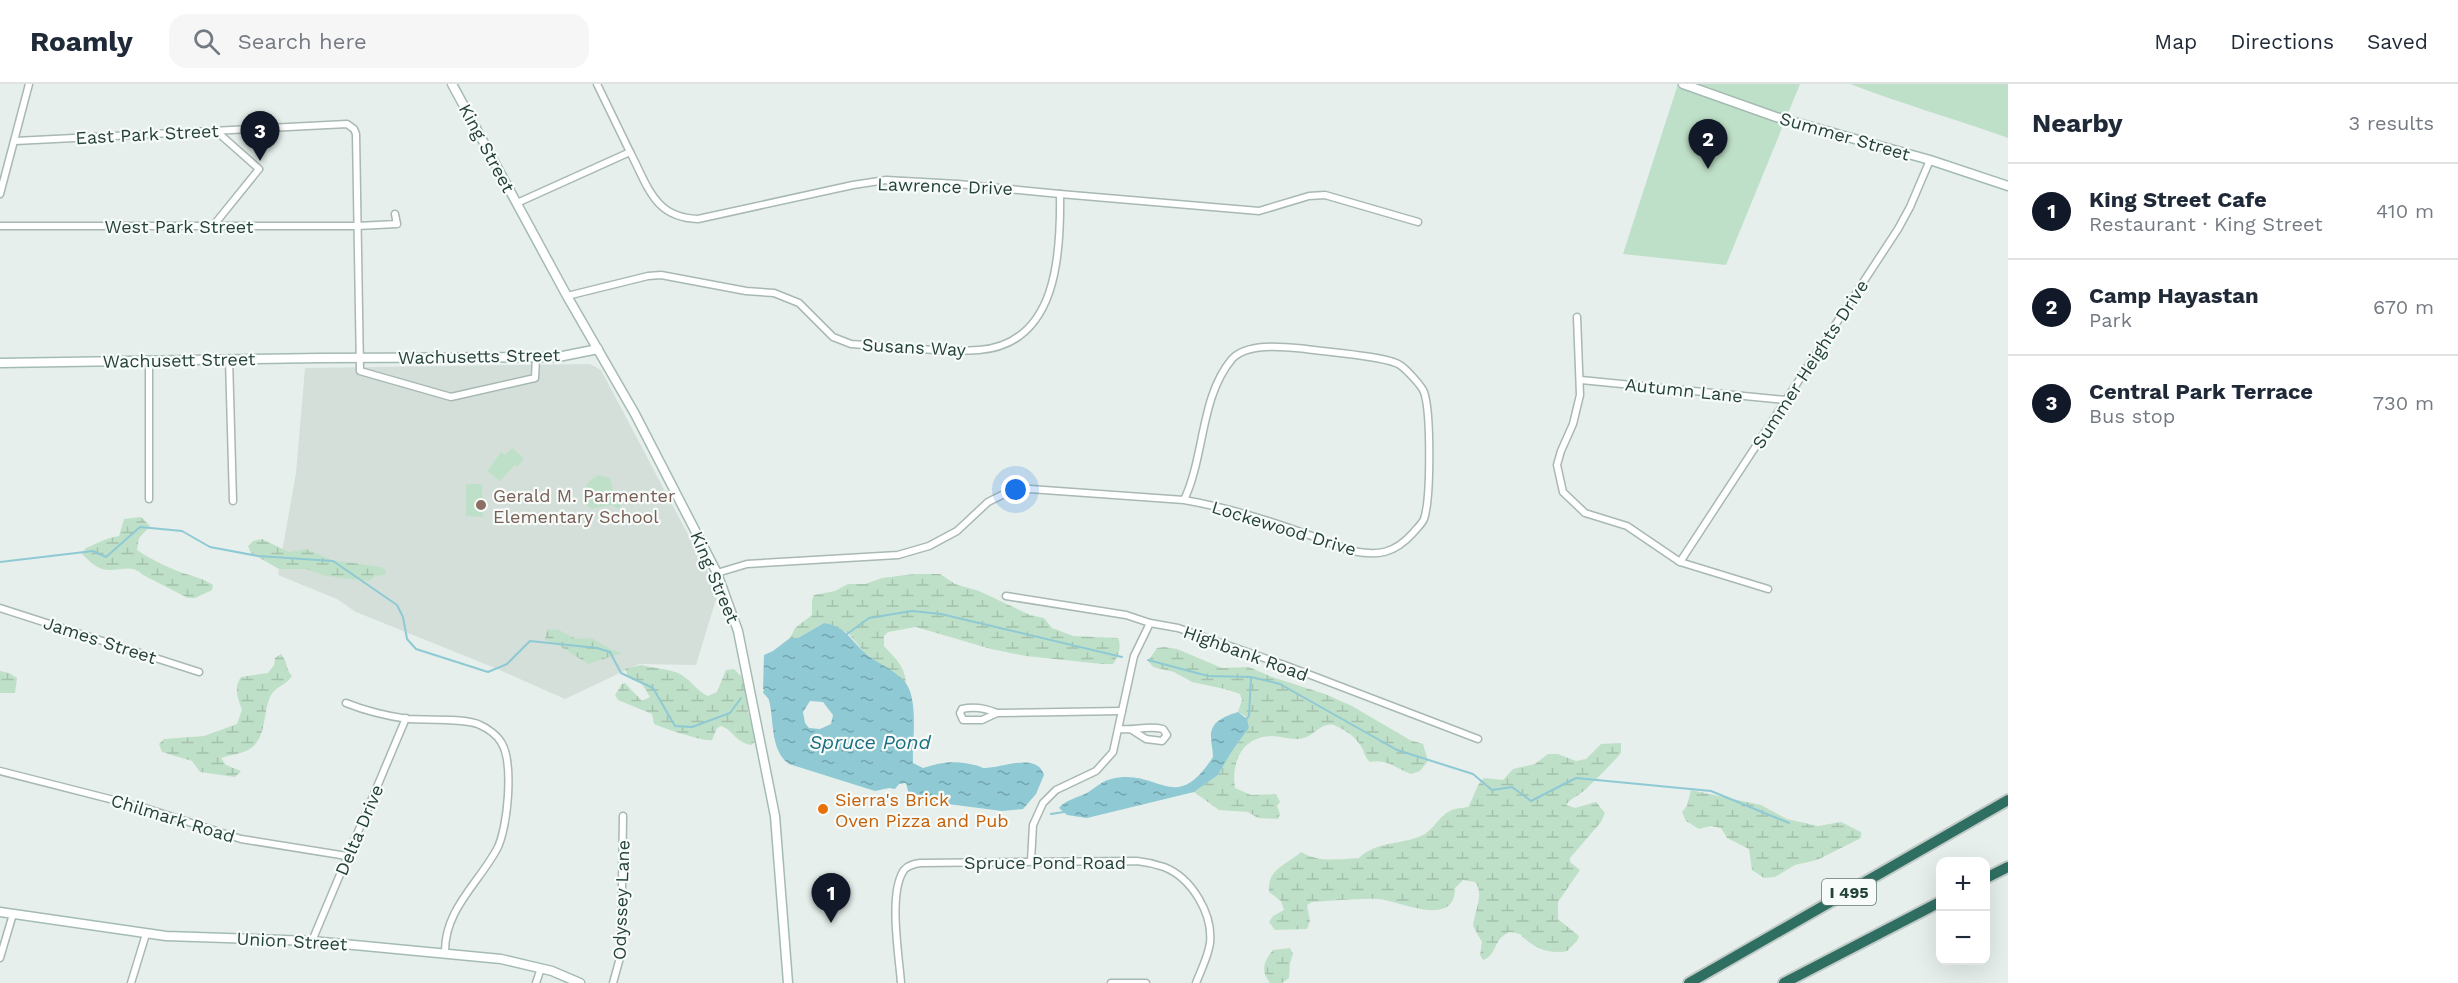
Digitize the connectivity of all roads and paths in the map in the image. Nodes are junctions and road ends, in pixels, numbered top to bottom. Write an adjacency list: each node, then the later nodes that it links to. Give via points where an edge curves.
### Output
1 (29, 84): 6 (street)
2 (452, 84): 12 (main road, King Street)
3 (597, 84): 7 (street, Lawrence Drive)
4 (1683, 84): 8 (main road, Summer Street, via 1776,117)
5 (215, 130): 6 (street, East Park Street); 16 (street, via 259,169); 17 (street, East Park Street, via 342,123 351,126 356,134)
6 (15, 141): 10 (street)
7 (630, 152): 11 (street, Lawrence Drive, via 656,202 683,219 886,180); 12 (street)
8 (1930, 160): 9 (main road, Summer Street); 27 (street, Summer Heights Drive, via 1898,229)
9 (2008, 186)
10 (0, 194)
11 (1060, 195): 14 (street, Lawrence Drive, via 1259,211 1325,195); 18 (street, Susans Way, via 1053,283 1046,304 1021,336 981,350 851,344 833,337 800,303 789,298 678,277 648,276)
12 (517, 203): 18 (main road, King Street)
13 (395, 213): 17 (street, West Park Street, via 397,224)
14 (1418, 222)
15 (0, 226): 16 (street, West Park Street)
16 (213, 226): 17 (street, West Park Street)
17 (357, 226): 22 (street)
18 (567, 296): 20 (main road, King Street)
19 (1576, 317): 26 (street)
20 (598, 350): 21 (main road, Wachusetts Street); 32 (main road, King Street)
21 (536, 357): 22 (main road, Wachusetts Street); 22 (street, via 535,378 451,397 360,371)
22 (359, 358): 23 (main road, Wachusett Street)
23 (229, 359): 24 (main road, Wachusett Street); 30 (street)
24 (149, 361): 25 (main road, Wachusett Street); 28 (street)
25 (0, 363)
26 (1581, 380): 27 (street, Autumn Lane); 31 (street, via 1577,412 1557,465 1563,492 1585,513 1627,526)
27 (1786, 400): 31 (street, Summer Heights Drive)
28 (149, 499)
29 (1184, 500): 29 (street, Lockewood Drive, via 1250,515 1352,551 1387,552 1401,546 1424,520 1429,471 1424,389 1400,365 1366,357 1259,346 1235,357 1223,371 1212,398); 32 (street, Lockewood Drive, via 1018,490 988,502 957,531 935,544 898,555 747,564)
30 (233, 501)
31 (1680, 562): 33 (street)
32 (717, 573): 64 (main road, King Street, via 738,631 775,816)
33 (1768, 589)
34 (1006, 596): 36 (street, Highbank Road, via 1126,615)
35 (0, 608): 37 (street, James Street)
36 (1150, 623): 39 (street, via 1137,648); 44 (street, Highbank Road, via 1178,628 1256,655)
37 (199, 672)
38 (346, 703): 41 (street)
39 (1122, 711): 40 (street); 42 (street)
40 (997, 713): 40 (street, via 978,708 964,708 960,713 967,720 982,720)
41 (406, 718): 48 (street, Delta Drive); 57 (street, via 471,722 500,741 508,766 504,826 498,848 454,912 446,932)
42 (1119, 729): 43 (street); 49 (street, via 1113,752 1101,767 1056,790 1043,803 1033,825)
43 (1132, 730): 43 (street, via 1148,726 1163,729 1167,735 1160,741 1146,739)
44 (1478, 739)
45 (0, 771): 48 (street, Chilmark Road, via 145,808 241,839)
46 (2008, 800): 69 (highway, I 495)
47 (623, 816): 63 (street, Odyssey Lane, via 621,954)
48 (347, 856): 56 (street, Delta Drive)
49 (1032, 861): 65 (street, Spruce Pond Road, via 920,863 906,867 896,896); 68 (street, Spruce Pond Road, via 1137,861 1164,867 1177,875 1196,893 1210,927 1208,952)
50 (2008, 867): 51 (highway)
51 (1990, 876)
52 (1936, 905): 70 (highway, I 495)
53 (0, 912): 54 (main road, Union Street)
54 (13, 914): 55 (main road, Union Street); 58 (street)
55 (146, 934): 56 (main road, Union Street); 60 (street)
56 (312, 941): 57 (main road, Union Street)
57 (445, 953): 59 (main road, Union Street, via 501,958)
58 (0, 958)
59 (541, 968): 61 (street); 62 (main road, Union Street)
60 (131, 983)
61 (536, 983)
62 (580, 983)
63 (613, 983)
64 (789, 983)
65 (901, 983)
66 (1111, 983): 67 (street)
67 (1146, 983)
68 (1196, 983)
69 (1689, 983)
70 (1784, 983)

